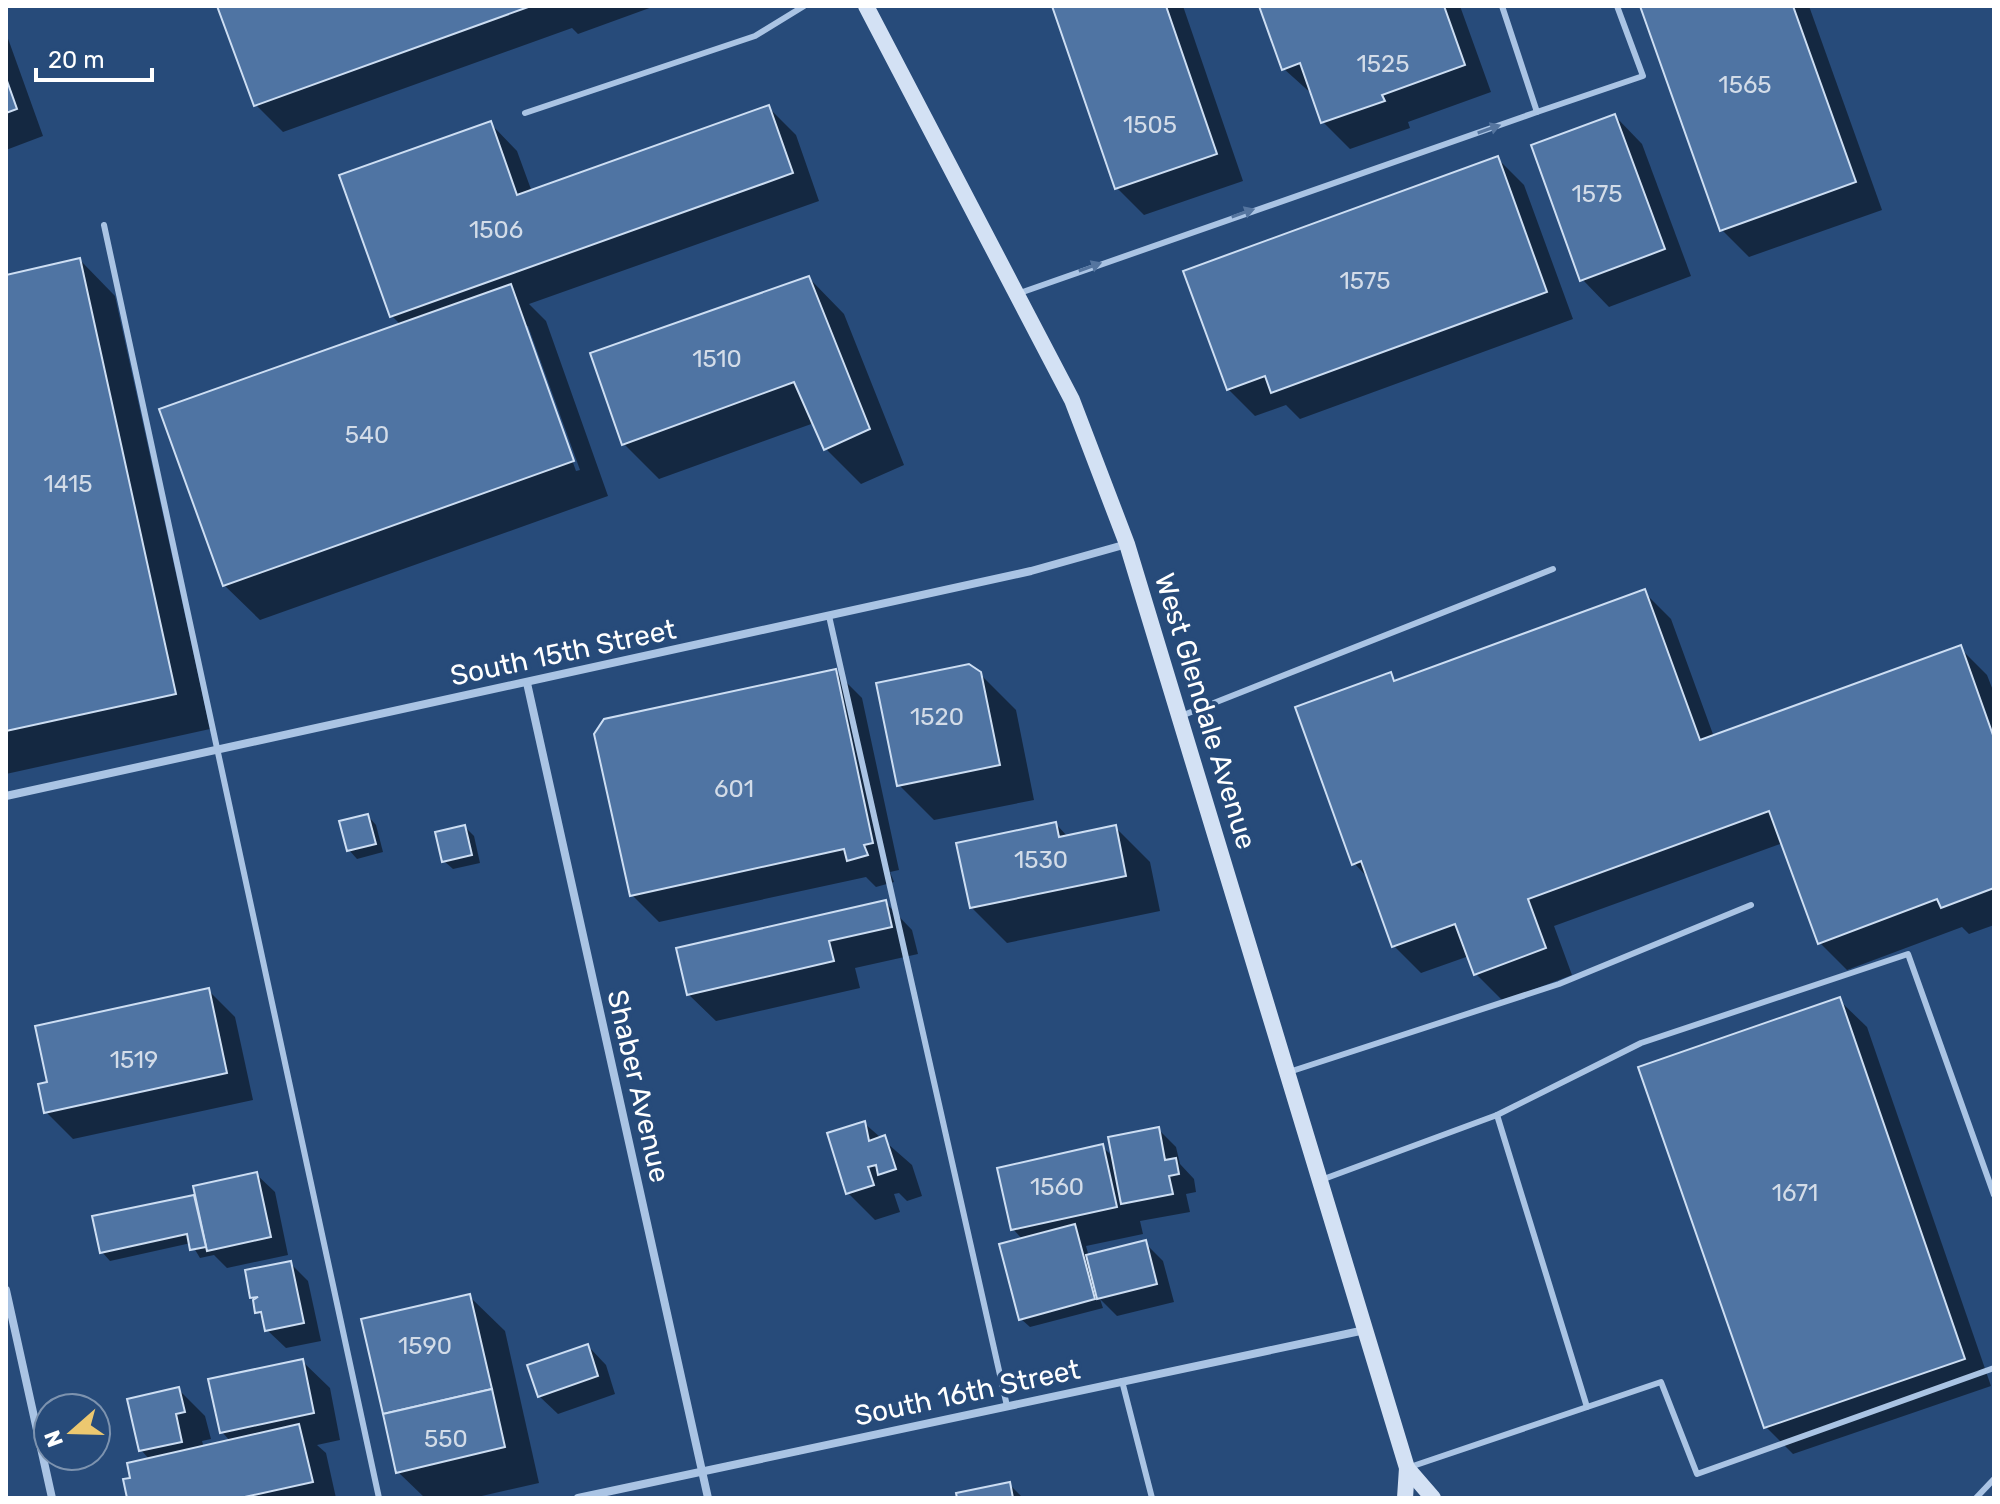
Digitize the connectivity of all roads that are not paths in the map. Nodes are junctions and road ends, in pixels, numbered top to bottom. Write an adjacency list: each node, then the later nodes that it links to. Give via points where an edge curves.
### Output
1 (804, 6): 6 (lane, via 755,36)
2 (866, 6): 8 (main road, West Glendale Avenue)
3 (1502, 6): 5 (lane)
4 (1617, 6): 5 (lane, via 1643,76)
5 (1537, 112): 8 (lane, one-way to 5)
6 (525, 113)
7 (104, 225): 14 (lane)
8 (1017, 294): 9 (main road, West Glendale Avenue, via 1072,400)
9 (1127, 544): 11 (street, South 15th Street); 13 (main road, West Glendale Avenue)
10 (1553, 569): 13 (lane)
11 (829, 616): 12 (street, South 15th Street); 25 (lane)
12 (527, 683): 14 (street, South 15th Street); 28 (street, Shaber Avenue)
13 (1181, 716): 17 (main road, West Glendale Avenue)
14 (219, 749): 15 (street, South 15th Street); 31 (lane)
15 (6, 796)
16 (1751, 905): 17 (lane, via 1559,984)
17 (1289, 1072): 19 (main road, West Glendale Avenue)
18 (1497, 1115): 19 (lane); 20 (lane, via 1641,1043 1908,954); 26 (lane)
19 (1321, 1180): 22 (main road, West Glendale Avenue)
20 (1994, 1195)
21 (6, 1290): 30 (street)
22 (1365, 1330): 24 (street, South 16th Street); 27 (main road, West Glendale Avenue)
23 (1994, 1368): 26 (lane, via 1697,1474 1661,1382)
24 (1122, 1381): 25 (street, South 16th Street); 34 (lane)
25 (1007, 1406): 28 (street, South 16th Street)
26 (1587, 1407): 27 (lane)
27 (1407, 1468): 35 (main road, West Glendale Avenue); 36 (main road, West Glendale Avenue)
28 (703, 1471): 32 (street, South 16th Street); 33 (street, Shaber Avenue)
29 (1994, 1479): 37 (lane)
30 (52, 1498)
31 (379, 1498)
32 (578, 1498)
33 (708, 1498)
34 (1152, 1498)
35 (1405, 1498)
36 (1433, 1498)
37 (1976, 1498)

